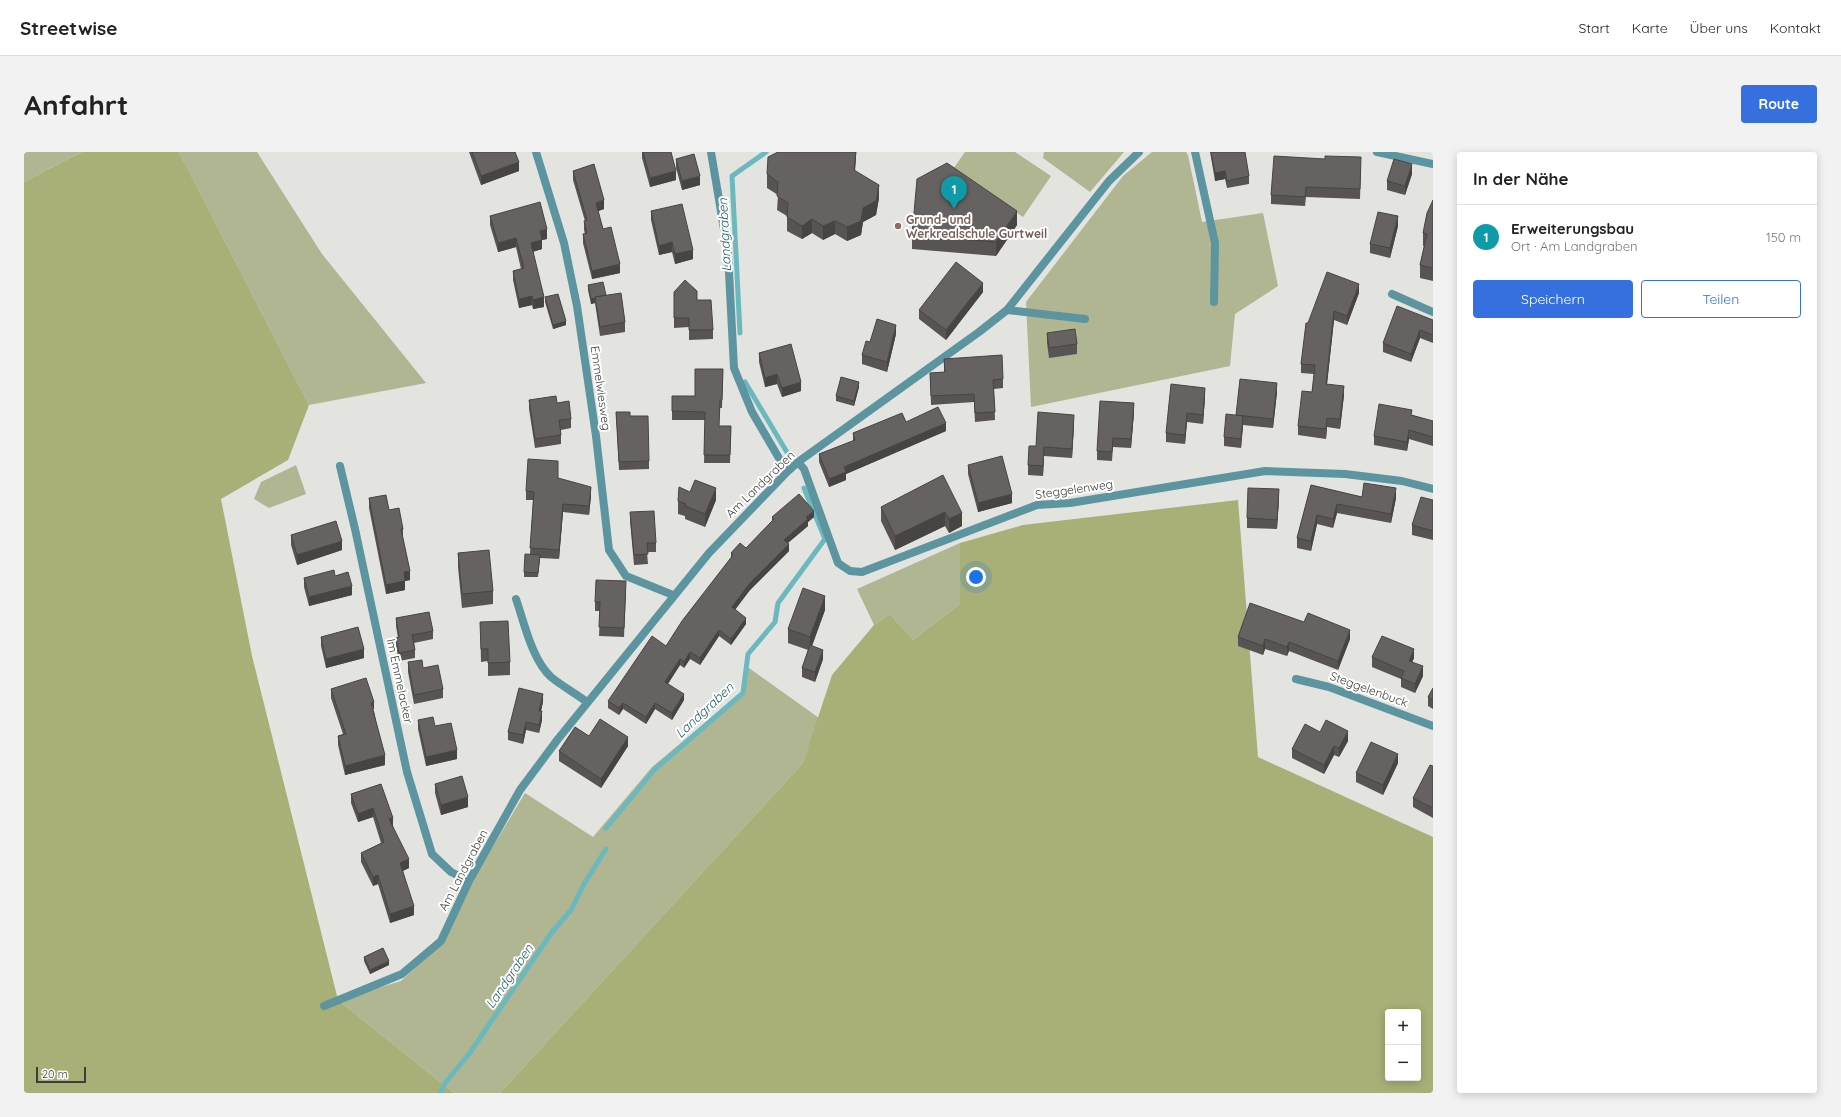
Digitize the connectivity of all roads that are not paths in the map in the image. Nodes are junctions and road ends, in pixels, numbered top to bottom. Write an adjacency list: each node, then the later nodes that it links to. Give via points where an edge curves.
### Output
1 (536, 152): 16 (street, Emmelwiesweg, via 564,243 576,306 610,550 626,576)
2 (711, 152): 14 (street, via 728,253 734,368 752,412)
3 (1139, 152): 9 (street, Am Landgraben, via 1109,182)
4 (1195, 152): 8 (street, via 1215,243)
5 (1377, 152): 6 (street)
6 (1433, 164)
7 (1392, 294): 10 (street)
8 (1214, 302)
9 (1007, 310): 11 (street); 12 (street, Am Landgraben)
10 (1433, 312)
11 (1085, 319)
12 (798, 462): 14 (street, Am Landgraben); 15 (street, Steggelenweg, via 804,469 838,563 850,571 862,572 1037,505 1070,503 1265,471 1345,474 1402,481)
13 (340, 466): 21 (street, Im Emmelacker, via 356,529 407,772 432,854 451,872)
14 (787, 472): 16 (street, Am Landgraben, via 709,553)
15 (1433, 489)
16 (673, 595): 19 (street, Am Landgraben)
17 (516, 599): 19 (street, via 539,660 551,676)
18 (1296, 679): 20 (street, Steggelenbuck, via 1329,687)
19 (587, 702): 21 (street, Am Landgraben, via 520,790)
20 (1433, 726)
21 (469, 881): 22 (street, Am Landgraben, via 441,941 402,974)
22 (324, 1006)

